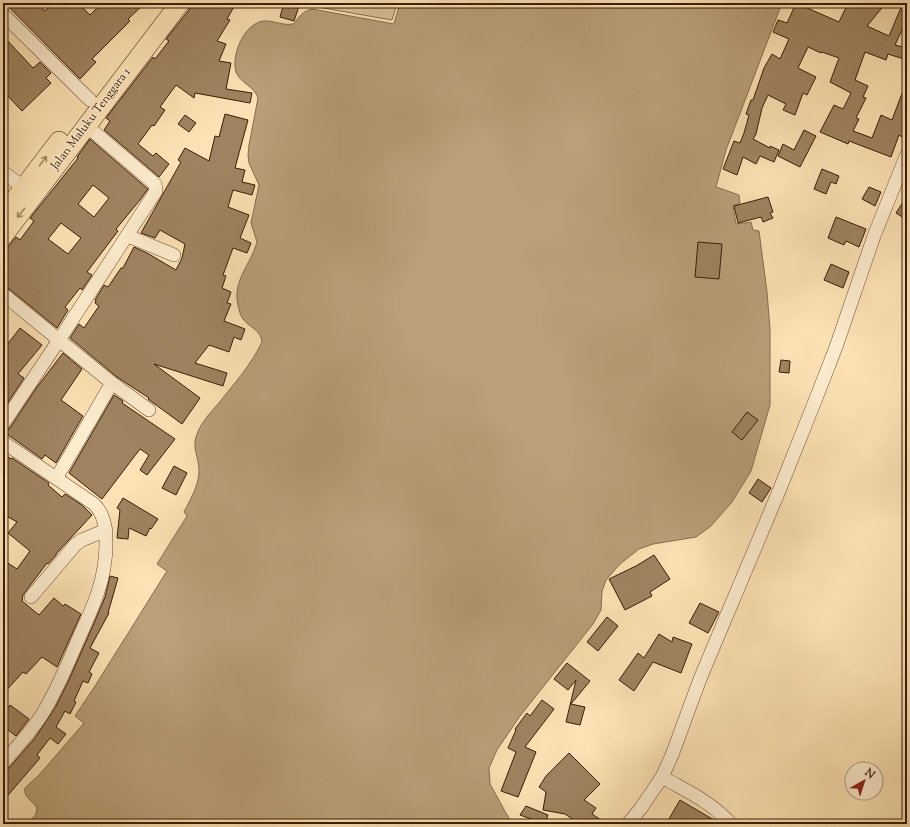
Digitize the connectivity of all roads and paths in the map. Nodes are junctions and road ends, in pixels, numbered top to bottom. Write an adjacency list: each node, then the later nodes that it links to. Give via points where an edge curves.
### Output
1 (164, 3): 4 (highway, Jalan Maluku Tenggara 1)
2 (180, 3): 5 (highway, Jalan Maluku Tenggara 1)
3 (3, 14): 4 (street)
4 (90, 100): 8 (highway, Jalan Maluku Tenggara 1, one-way to 4)
5 (87, 126): 8 (highway, Jalan Maluku Tenggara 1); 11 (street, via 155,184 156,191)
6 (907, 154): 23 (street, via 874,236 836,347 806,424)
7 (3, 172): 8 (street)
8 (29, 191): 9 (highway, Jalan Maluku Tenggara 1); 10 (highway, Jalan Maluku Tenggara 1, one-way to 10)
9 (3, 215)
10 (3, 236)
11 (128, 236): 12 (street); 14 (street)
12 (174, 255)
13 (3, 294): 14 (street)
14 (59, 340): 15 (street); 17 (street)
15 (112, 383): 16 (street); 19 (street)
16 (149, 410)
17 (3, 424)
18 (3, 442): 19 (street)
19 (56, 478): 20 (street, via 94,504 101,513)
20 (106, 530): 21 (street, via 76,544); 22 (street, via 106,561 98,596 43,713)
21 (31, 597)
22 (3, 763)
23 (662, 777): 24 (street); 25 (street, via 702,798)
24 (628, 824)
25 (730, 824)

